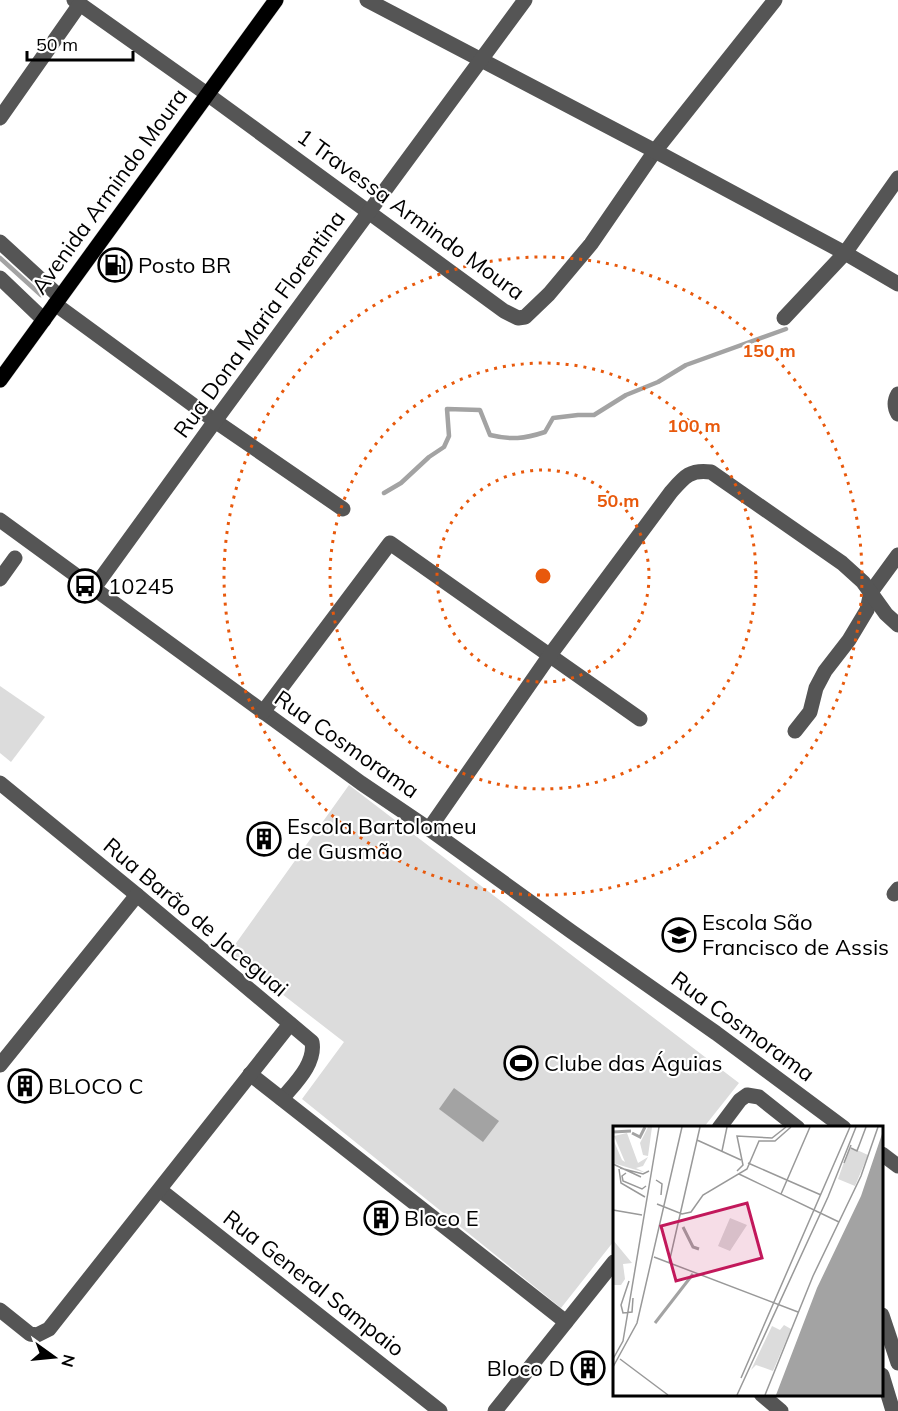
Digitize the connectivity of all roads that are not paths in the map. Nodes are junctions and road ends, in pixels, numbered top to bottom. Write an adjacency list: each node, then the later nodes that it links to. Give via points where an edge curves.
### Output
1 (276, 0): 7 (main road, Avenida Armindo Moura)
2 (367, 0): 6 (street)
3 (525, 0): 6 (street, Rua Dona Maria Florentina)
4 (775, 0): 9 (street, 1 Travessa Armindo Moura)
5 (77, 2): 7 (street, 1 Travessa Armindo Moura); 8 (street)
6 (482, 59): 9 (street); 11 (street, Rua Dona Maria Florentina)
7 (207, 94): 11 (street, 1 Travessa Armindo Moura); 16 (main road, Avenida Armindo Moura)
8 (0, 118)
9 (656, 151): 11 (street, 1 Travessa Armindo Moura, via 591,244 525,317 504,311); 13 (street)
10 (898, 178): 13 (street)
11 (369, 213): 22 (street, Rua Dona Maria Florentina)
12 (0, 242): 16 (street)
13 (845, 253): 15 (street); 17 (street)
14 (0, 278): 18 (street)
15 (898, 285)
16 (58, 300): 18 (main road, Avenida Armindo Moura); 22 (street)
17 (784, 318)
18 (44, 320): 19 (main road, Avenida Armindo Moura)
19 (0, 380)
20 (898, 394): 21 (street)
21 (898, 414)
22 (215, 421): 23 (street); 28 (street, Rua Dona Maria Florentina)
23 (344, 509)
24 (0, 520): 28 (street, Rua Cosmorama)
25 (898, 555): 29 (street)
26 (15, 558): 27 (street)
27 (0, 579)
28 (94, 588): 32 (street, Rua Cosmorama)
29 (871, 592): 30 (street); 31 (street, via 842,563 711,472 702,471 687,474 671,492); 34 (street, via 867,610 825,671 810,712)
30 (898, 625)
31 (550, 655): 32 (street, via 390,543); 33 (street); 36 (street)
32 (263, 712): 36 (street, Rua Cosmorama)
33 (640, 719)
34 (795, 731)
35 (0, 783): 37 (street, Rua Barão de Jaceguai)
36 (429, 829): 42 (street, Rua Cosmorama, via 765,1069)
37 (137, 895): 38 (street, Rua Barão de Jaceguai); 39 (street)
38 (290, 1024): 40 (street); 41 (street, Rua Barão de Jaceguai, via 312,1042 312,1054)
39 (0, 1065)
40 (250, 1074): 41 (street); 47 (street)
41 (282, 1100): 51 (street)
42 (828, 1121)
43 (720, 1126): 44 (street, via 747,1095 759,1097)
44 (795, 1126)
45 (883, 1155): 46 (street)
46 (898, 1166)
47 (160, 1190): 49 (street, via 49,1329 30,1334); 55 (street, Rua General Sampaio)
48 (612, 1269): 51 (street)
49 (0, 1310)
50 (883, 1318): 52 (street)
51 (566, 1322): 56 (street)
52 (898, 1363)
53 (883, 1378): 58 (street)
54 (762, 1396): 57 (street)
55 (440, 1411)
56 (495, 1411)
57 (782, 1411)
58 (893, 1411)

